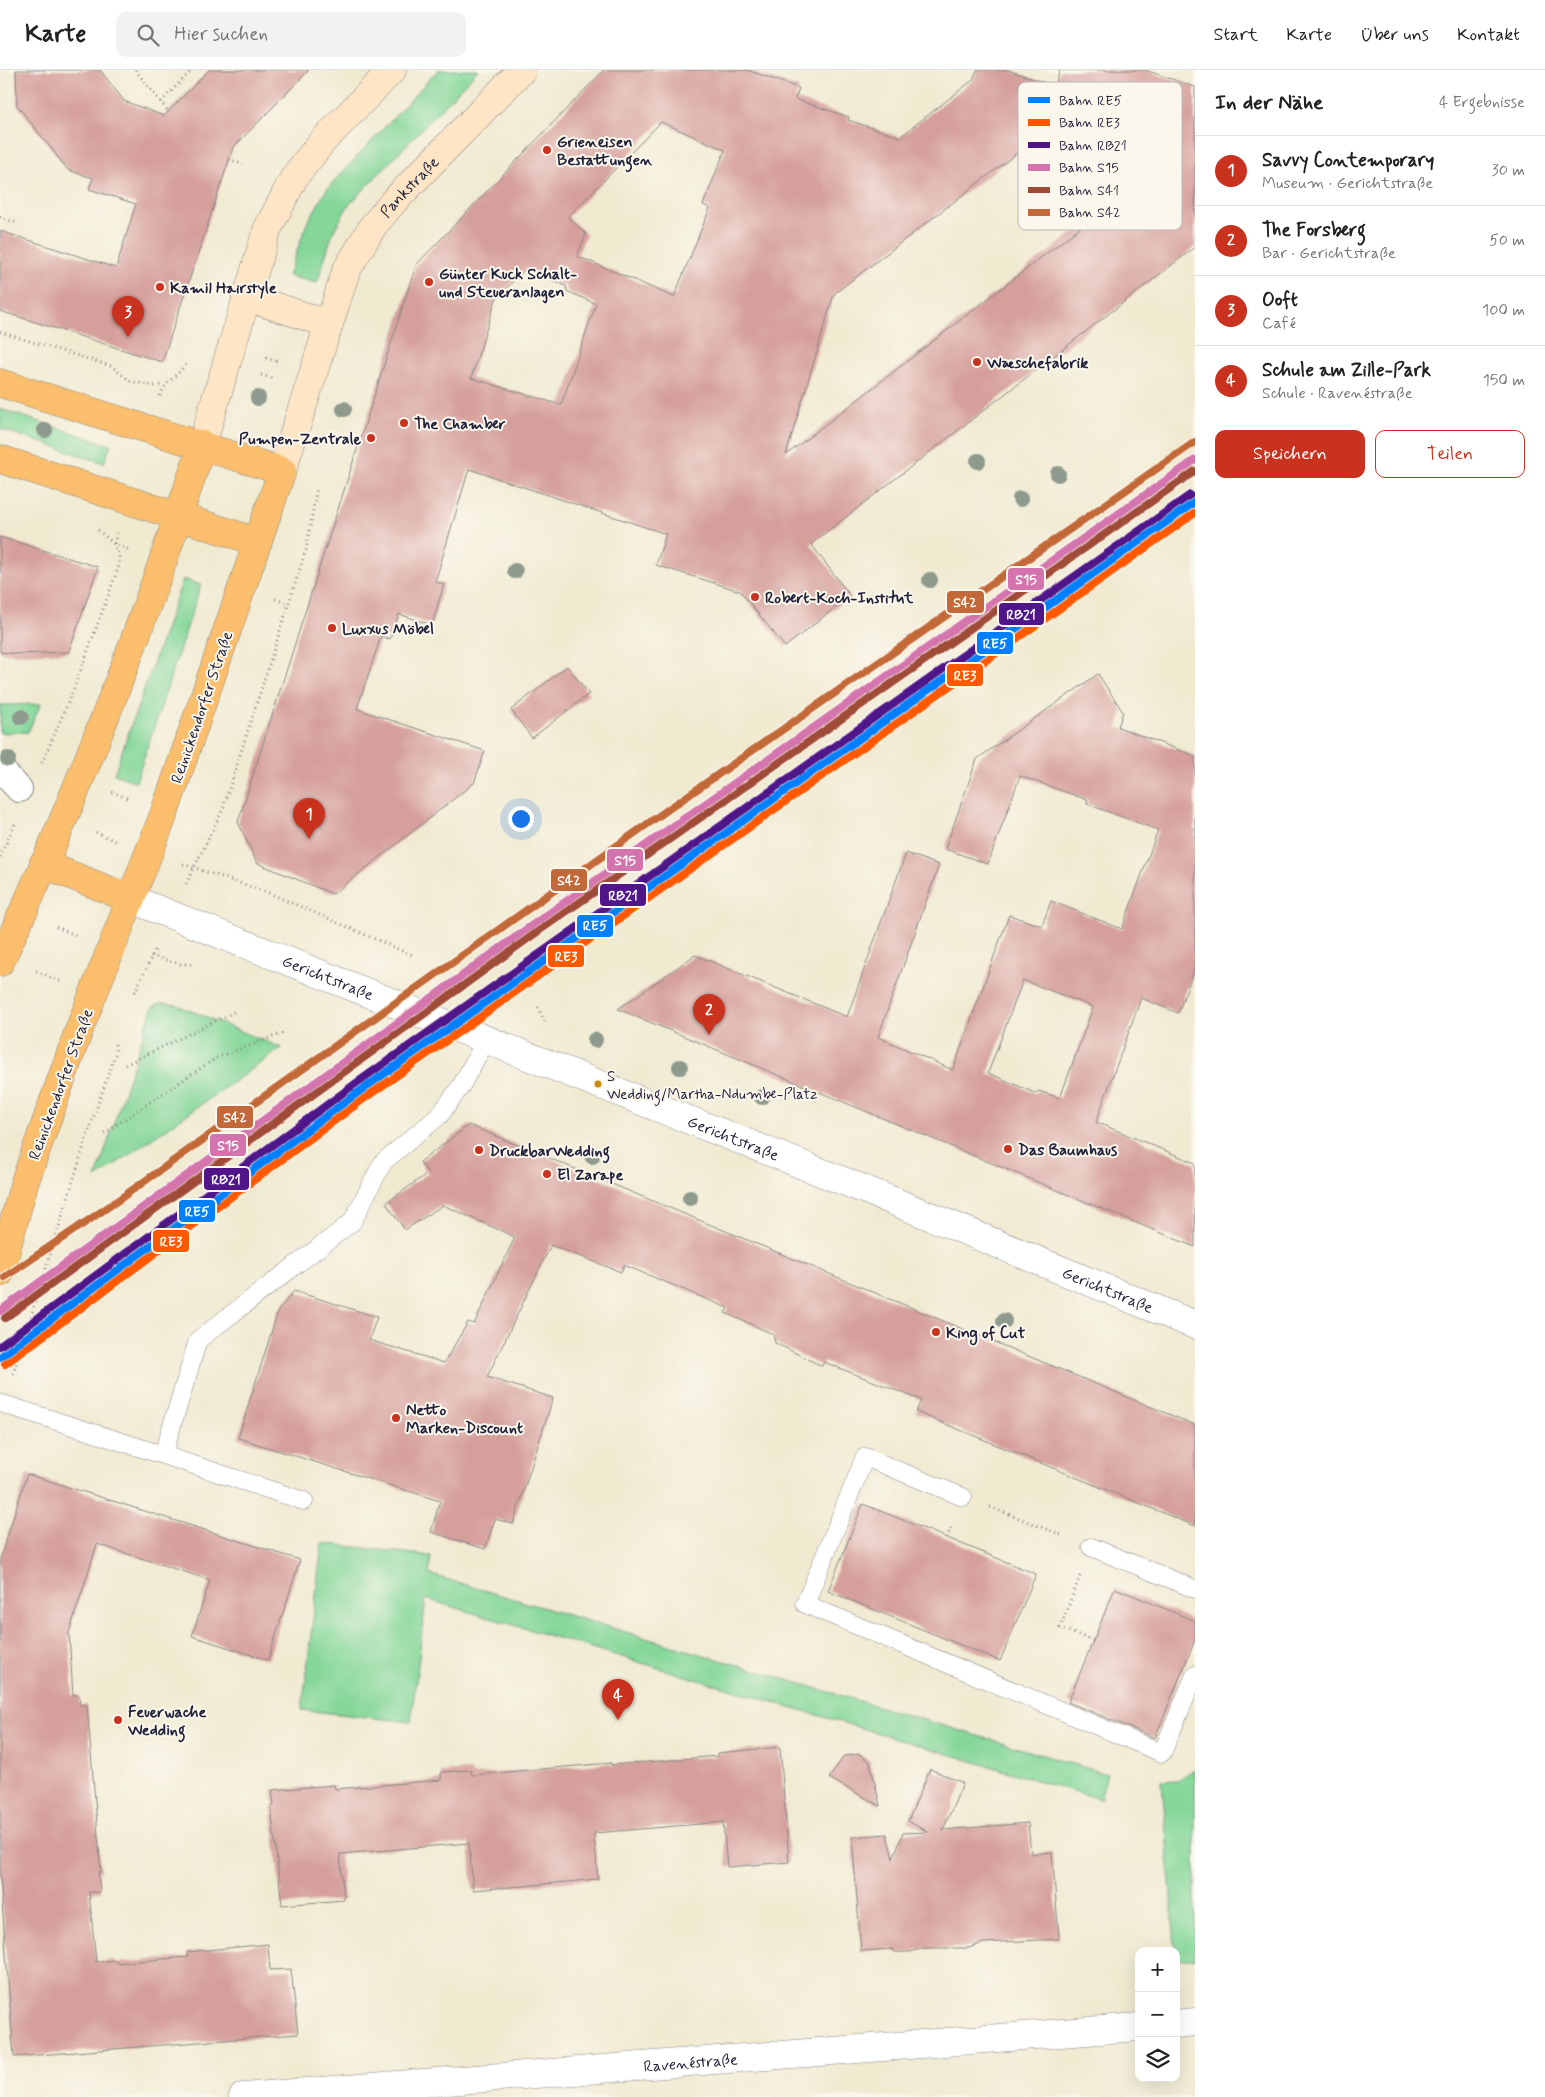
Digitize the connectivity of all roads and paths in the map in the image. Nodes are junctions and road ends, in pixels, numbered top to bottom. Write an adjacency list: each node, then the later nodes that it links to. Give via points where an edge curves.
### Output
1 (135, 70): 5 (path)
2 (192, 70): 5 (path)
3 (392, 70): 11 (main road, via 322,142 296,176 267,230)
4 (522, 70): 12 (main road, Pankstraße, via 373,226 346,271)
5 (161, 102): 6 (path)
6 (168, 111)
7 (229, 159): 8 (path)
8 (243, 165)
9 (0, 217): 10 (path)
10 (17, 223)
11 (246, 297): 12 (main road); 22 (main road)
12 (329, 324): 24 (main road, Pankstraße)
13 (0, 332): 20 (path, via 111,366 130,381)
14 (190, 355): 20 (path, via 180,373)
15 (257, 355): 16 (path)
16 (282, 363)
17 (254, 373): 18 (path)
18 (279, 380)
19 (0, 383): 21 (main road)
20 (163, 385): 21 (path)
21 (150, 429): 22 (main road)
22 (202, 445): 24 (main road); 26 (main road)
23 (0, 459): 26 (main road)
24 (282, 471): 28 (main road, Reinickendorfer Straße)
25 (318, 481): 36 (path, via 306,550 222,811)
26 (179, 517): 28 (main road); 39 (main road, via 92,753)
27 (92, 527): 29 (path)
28 (258, 542): 41 (main road, Reinickendorfer Straße, via 164,814)
29 (114, 544)
30 (119, 566): 31 (path)
31 (54, 737)
32 (0, 770): 33 (street)
33 (19, 789)
34 (109, 791): 35 (path)
35 (130, 799)
36 (217, 816)
37 (18, 817): 38 (path)
38 (0, 857)
39 (43, 864): 41 (main road); 43 (main road)
40 (242, 886): 42 (path, via 269,893)
41 (130, 899): 49 (street, Gerichtstraße); 52 (main road, Reinickendorfer Straße, via 24,1184)
42 (412, 955)
43 (0, 962)
44 (34, 970): 45 (path)
45 (65, 983)
46 (236, 1011): 50 (path)
47 (286, 1032): 51 (path, via 216,1058)
48 (117, 1034): 54 (path, via 114,1041 116,1052)
49 (486, 1040): 53 (street, Gerichtstraße, via 952,1224); 55 (lane, via 451,1102 383,1162 352,1222 198,1340)
50 (126, 1065)
51 (104, 1133)
52 (0, 1273)
53 (1195, 1325)
54 (4, 1404): 55 (lane)
55 (163, 1455): 57 (lane)
56 (964, 1497): 58 (path); 59 (path); 62 (lane, via 865,1457 805,1604 1162,1753)
57 (304, 1501)
58 (947, 1538)
59 (1091, 1547): 60 (lane); 61 (path, via 1060,1628)
60 (1195, 1589)
61 (1094, 1641)
62 (1195, 1675)
63 (1195, 2022): 64 (street)
64 (1180, 2024)
65 (1135, 2027): 66 (street, Ravenéstraße)
66 (243, 2097)

